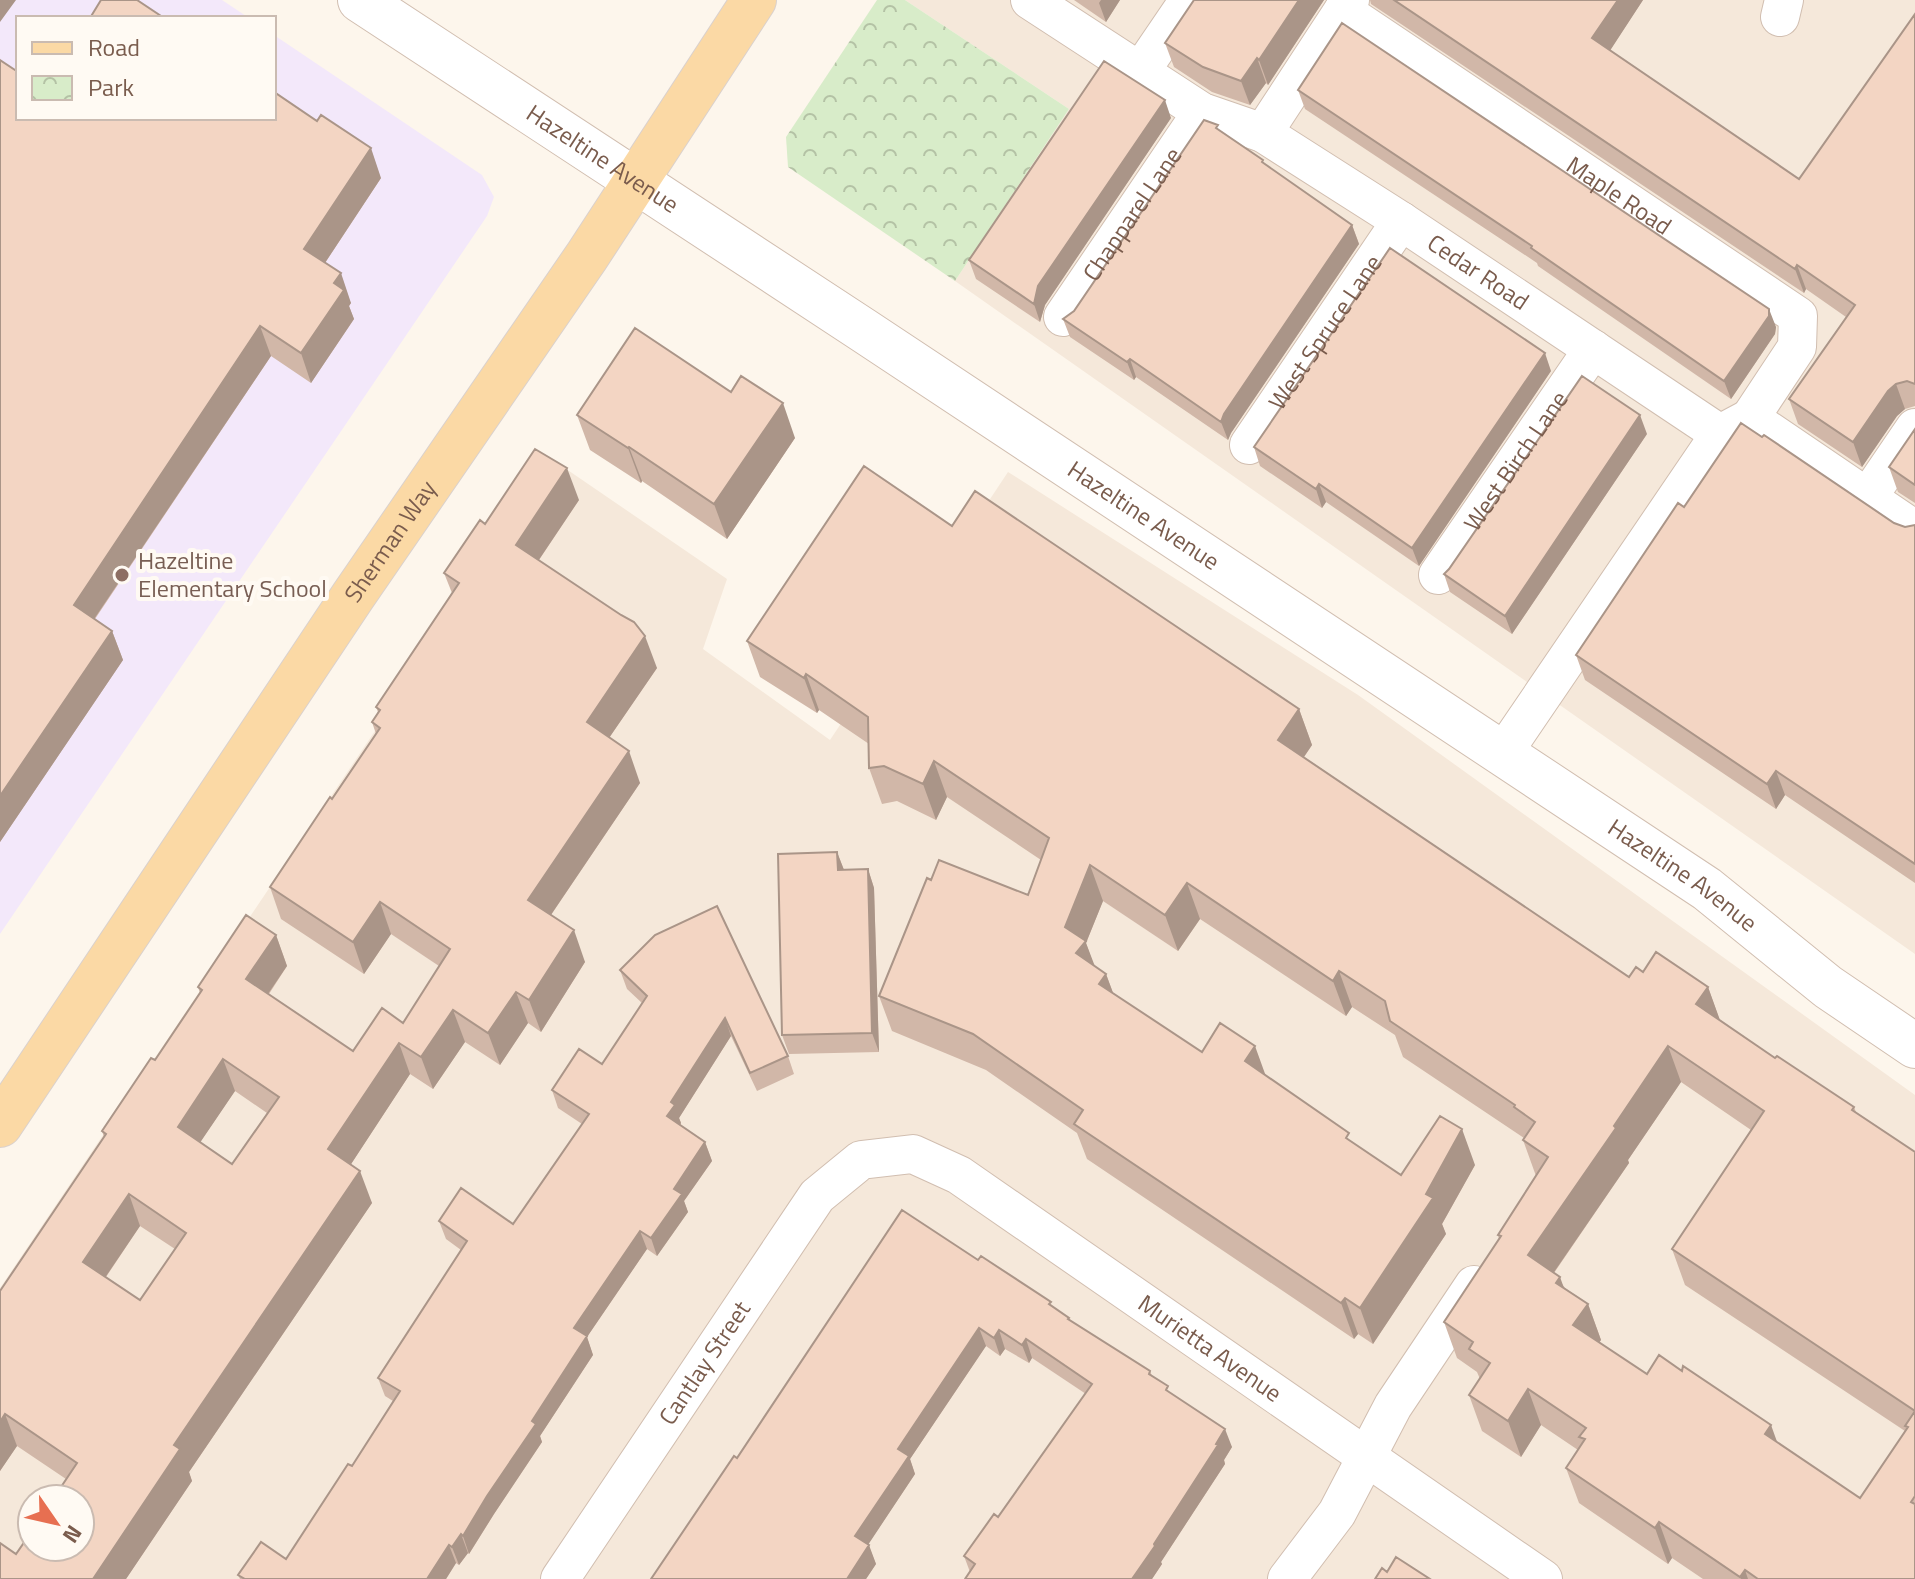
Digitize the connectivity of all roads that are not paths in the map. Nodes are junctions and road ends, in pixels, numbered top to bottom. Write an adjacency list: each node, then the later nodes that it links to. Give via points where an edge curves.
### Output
1 (360, 0): 9 (street, Hazeltine Avenue)
2 (754, 0): 9 (main road, Sherman Way)
3 (1030, 0): 6 (street, Cedar Road)
4 (1189, 0): 6 (street)
5 (1347, 6): 8 (street); 13 (street, Maple Road, via 1798,316 1797,347)
6 (1140, 72): 7 (street, Cedar Road)
7 (1202, 112): 8 (street, Cedar Road); 11 (street, Chapparel Lane)
8 (1263, 133): 10 (street, Cedar Road)
9 (636, 182): 19 (street, Hazeltine Avenue); 21 (main road, Sherman Way)
10 (1401, 221): 12 (street, Cedar Road); 15 (street, West Spruce Lane)
11 (1063, 317)
12 (1593, 349): 13 (street, Cedar Road); 18 (street, West Birch Lane)
13 (1735, 426): 16 (street, Cedar Road); 19 (street, Maple Road)
14 (1915, 428): 16 (street)
15 (1249, 445)
16 (1868, 497): 17 (street, Cedar Road)
17 (1915, 530)
18 (1438, 575)
19 (1503, 753): 20 (street, Hazeltine Avenue, via 1707,889 1828,987)
20 (1915, 1046)
21 (0, 1125)
22 (861, 1160): 24 (street, Murietta Avenue, via 913,1154 959,1175); 25 (street, Cantlay Street, via 817,1196)
23 (1492, 1260): 24 (street, via 1393,1406)
24 (1367, 1458): 26 (street, via 1337,1513); 27 (street, Murietta Avenue)
25 (560, 1579)
26 (1287, 1579)
27 (1543, 1579)

